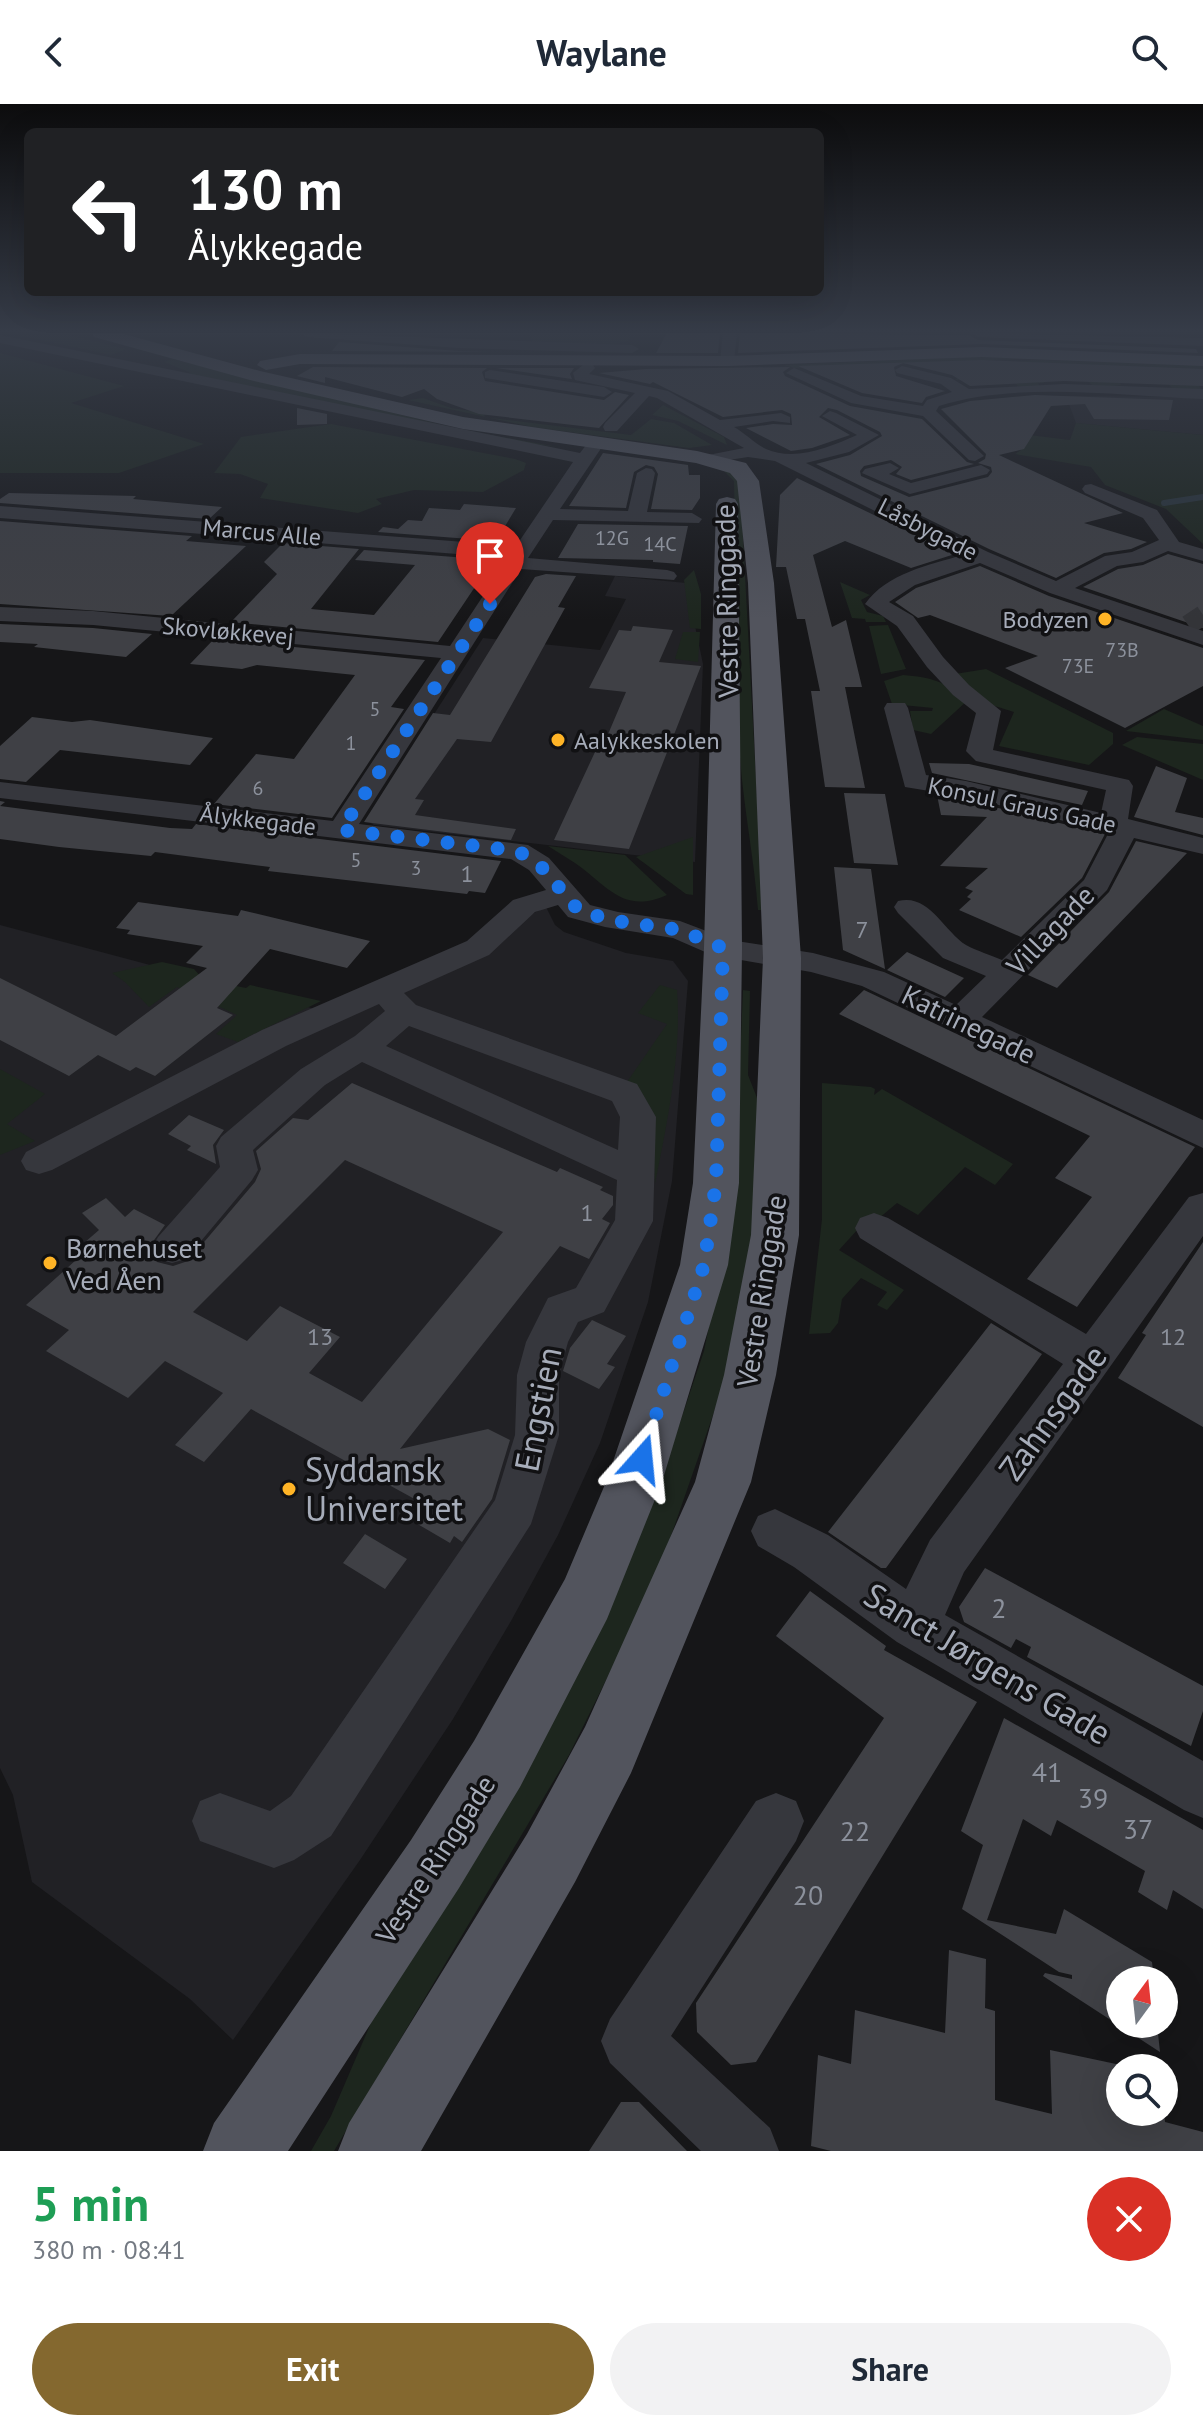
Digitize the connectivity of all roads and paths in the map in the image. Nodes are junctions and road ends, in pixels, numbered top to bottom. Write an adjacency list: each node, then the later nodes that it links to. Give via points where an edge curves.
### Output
1 (467, 429): 8 (street)
2 (487, 429): 8 (main road)
3 (724, 429): 7 (street)
4 (790, 429): 7 (street)
5 (860, 429): 10 (street, via 871,435)
6 (944, 429): 12 (street, via 978,463 910,489 889,475)
7 (748, 443): 9 (street, Låsbygade); 10 (street, Låsbygade)
8 (590, 452): 9 (main road); 15 (street)
9 (709, 460): 34 (main road, Vestre Ringgade, via 708,466 723,479 727,505); 35 (main road, Vestre Ringgade, via 738,468 748,481 762,599)
10 (792, 461): 12 (street, Låsbygade)
11 (646, 473): 16 (street)
12 (849, 489): 20 (street, Låsbygade)
13 (1091, 489): 18 (street, via 1150,514 1170,541)
14 (0, 512): 21 (street, Marcus Alle)
15 (550, 514): 16 (street); 21 (street)
16 (636, 517): 17 (street)
17 (692, 519)
18 (1166, 544): 19 (street); 23 (street, via 1136,558 1112,560)
19 (1203, 555)
20 (981, 556): 23 (street, Låsbygade); 29 (street, Villagade, via 933,571 892,590 876,604 905,621 961,690 989,711 979,751 1120,786)
21 (520, 558): 22 (street, Marcus Alle); 26 (street)
22 (667, 576)
23 (1057, 589): 25 (street, Låsbygade)
24 (0, 614): 26 (street, Skovløkkevej)
25 (1190, 631)
26 (456, 653): 30 (street)
27 (896, 708): 29 (street, Konsul Graus Gade, via 914,781)
28 (0, 790): 30 (street, Ålykkegade)
29 (1119, 826): 31 (street, Konsul Graus Gade); 36 (street, Villagade, via 1097,884)
30 (341, 830): 32 (street, Ålykkegade, via 518,851 539,864)
31 (1203, 846)
32 (566, 894): 34 (street, Ålykkegade, via 579,911 680,930); 37 (street, via 524,906 501,923 487,943)
33 (909, 907): 36 (street, via 954,951)
34 (723, 948): 35 (street, Katrinegade); 52 (main road, Vestre Ringgade, via 716,1183 704,1265 634,1482 586,1599 497,1764)
35 (782, 958): 38 (street, Katrinegade, via 873,979); 53 (main road, Vestre Ringgade, via 775,1235 750,1375 723,1482 608,1750 554,1853)
36 (1008, 974): 38 (street, Villagade)
37 (394, 1001): 39 (street); 41 (street, via 274,1038); 42 (street, Engstien, via 625,1093 638,1117)
38 (960, 1020): 40 (street, Katrinegade)
39 (361, 1048): 42 (street); 45 (street, via 313,1077 234,1146 239,1170)
40 (1203, 1135)
41 (39, 1161)
42 (638, 1174): 50 (street, Engstien, via 634,1221 590,1300 563,1310 547,1342 537,1381 537,1435 515,1509 311,1816 274,1840)
43 (1203, 1207): 46 (street, Zahnsgade)
44 (874, 1228): 46 (street)
45 (172, 1248)
46 (1091, 1359): 48 (street, Zahnsgade, via 947,1556)
47 (775, 1531): 48 (street, Sanct Jørgens Gade)
48 (915, 1625): 49 (street, Sanct Jørgens Gade)
49 (1203, 1791)
50 (220, 1821)
51 (776, 1821): 54 (street, via 632,2041)
52 (242, 2151)
53 (377, 2151)
54 (747, 2151)

